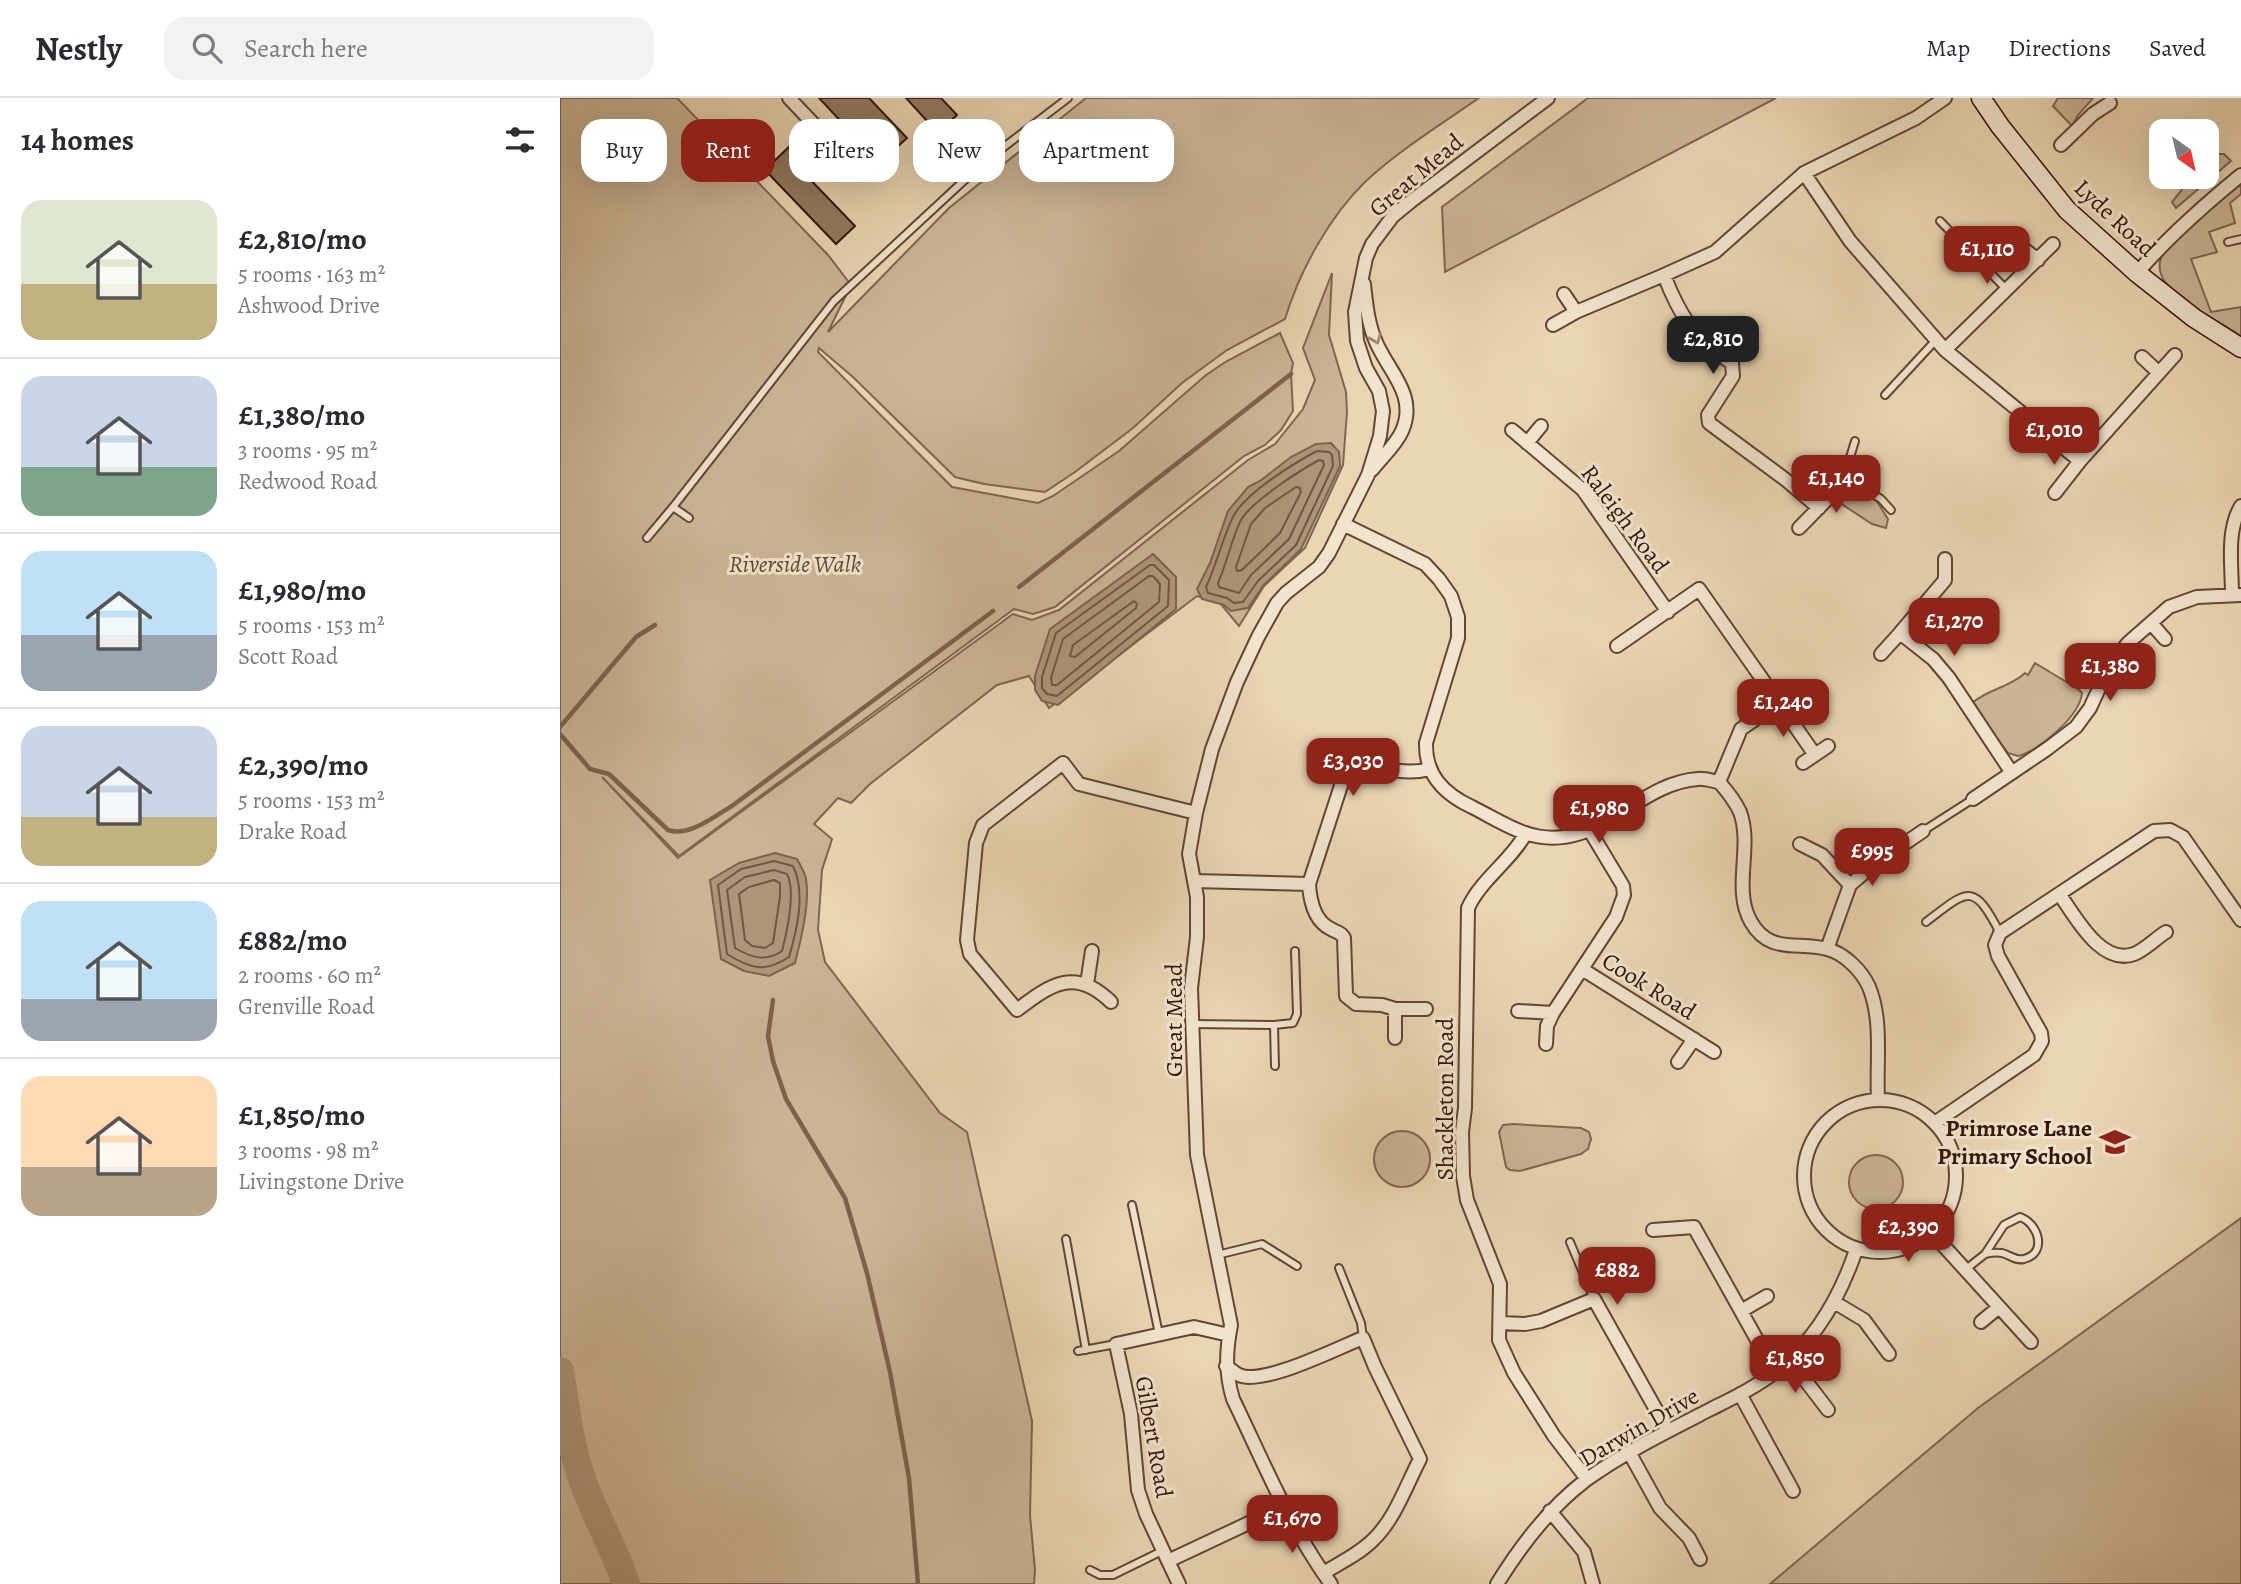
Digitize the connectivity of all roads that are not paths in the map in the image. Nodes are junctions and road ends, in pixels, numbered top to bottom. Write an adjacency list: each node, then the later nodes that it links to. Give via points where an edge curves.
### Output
1 (789, 98): 7 (street)
2 (1068, 98): 39 (lane, via 983,163 834,301)
3 (1548, 98): 17 (street, Great Mead, via 1393,216 1372,244)
4 (1945, 98): 9 (street, via 1916,118)
5 (1981, 98): 18 (street, Lyde Road, via 2067,210)
6 (2111, 100): 8 (street)
7 (809, 119)
8 (2061, 145)
9 (1804, 173): 19 (street, via 1715,252); 24 (street, via 1850,241)
10 (2241, 175): 18 (street, via 2198,210)
11 (1940, 221): 20 (lane)
12 (2241, 239): 13 (lane)
13 (2228, 242)
14 (2053, 244): 16 (street)
15 (2024, 249): 16 (street)
16 (2038, 260): 20 (street)
17 (1362, 273): 35 (street, Great Mead, via 1355,312 1357,341 1383,411); 35 (street, Great Mead, one-way to 35, via 1367,315 1376,342 1401,385 1407,409 1402,432)
18 (2137, 273): 25 (street, Lyde Road)
19 (1664, 275): 22 (street); 40 (street, via 1696,335 1732,363 1733,376 1708,415 1709,423)
20 (2007, 290): 24 (street)
21 (1564, 294): 22 (street)
22 (1576, 312): 23 (street)
23 (1553, 325)
24 (1941, 345): 29 (lane); 34 (street)
25 (2241, 348)
26 (2175, 355): 28 (street)
27 (2142, 357): 28 (street)
28 (2158, 372): 34 (street)
29 (1885, 395)
30 (1541, 426): 33 (street)
31 (1512, 430): 33 (street, Raleigh Road)
32 (1855, 441): 36 (lane)
33 (1527, 443): 48 (street, Raleigh Road, via 1583,491)
34 (2080, 461): 37 (street)
35 (1368, 475): 43 (street, Great Mead)
36 (1848, 478): 40 (street); 41 (lane)
37 (2055, 493)
38 (2241, 506): 47 (street, via 2231,537)
39 (673, 507): 42 (lane); 45 (lane)
40 (1819, 508): 44 (street)
41 (1891, 510)
42 (689, 518)
43 (1343, 524): 58 (street, via 1425,565 1451,596 1458,638 1426,743); 62 (street, Great Mead, via 1329,553 1277,603 1258,637 1212,748)
44 (1799, 528)
45 (646, 538)
46 (1945, 559): 50 (street, via 1945,580)
47 (2237, 595): 49 (street, via 2197,597 2169,607)
48 (1668, 612): 52 (street, Raleigh Road); 54 (street, Raleigh Road, via 1699,589)
49 (2151, 623): 51 (street); 59 (street, via 2109,667 2076,727)
50 (1900, 633): 53 (street); 59 (street, via 1949,678)
51 (2165, 639)
52 (1617, 646)
53 (1881, 654)
54 (1779, 703): 56 (street, Raleigh Road); 60 (street, via 1741,729)
55 (1828, 746): 56 (street)
56 (1815, 755): 57 (street)
57 (1803, 763)
58 (1430, 769): 65 (street, via 1443,788 1466,804); 68 (street, via 1403,773 1355,760 1349,764)
59 (2012, 773): 61 (street)
60 (1719, 782): 63 (street, via 1700,778 1673,784); 75 (street, via 1743,825 1743,903 1756,930 1783,946)
61 (1973, 799): 64 (lane)
62 (1196, 813): 67 (street, Great Mead, via 1189,853); 79 (street, via 1079,784 1063,763 983,825 976,843 967,940 970,954 1017,1010 1044,989)
63 (1590, 831): 65 (street, via 1572,836); 78 (street, via 1624,895 1616,917)
64 (1923, 831): 69 (street)
65 (1526, 833): 112 (street, Shackleton Road, via 1472,899 1467,921 1463,1176 1467,1200 1500,1284)
66 (1800, 844): 69 (street, via 1822,855)
67 (1195, 881): 68 (street); 85 (street, Great Mead)
68 (1309, 884): 81 (street, via 1318,918 1344,938 1346,996 1356,1004)
69 (1850, 886): 75 (street)
70 (2060, 895): 71 (street, via 2154,831 2170,830 2183,837); 73 (street, via 2095,944 2118,955 2133,954); 74 (street)
71 (2241, 920)
72 (1926, 922): 74 (lane, via 1955,900 1972,896 1981,900)
73 (2166, 932)
74 (2000, 933): 94 (street, via 1995,945 1998,956 2042,1041 2034,1055)
75 (1826, 948): 93 (street, via 1857,969 1869,986 1877,1032)
76 (1092, 951): 79 (street)
77 (1295, 951): 86 (lane, via 1296,1019 1289,1025)
78 (1583, 969): 84 (street); 88 (street, Cook Road)
79 (1087, 984): 80 (street)
80 (1111, 1002)
81 (1395, 1009): 82 (street); 87 (street)
82 (1426, 1009)
83 (1518, 1011): 84 (street)
84 (1553, 1013): 89 (street)
85 (1192, 1024): 86 (lane); 102 (street, Great Mead, via 1198,1168)
86 (1275, 1025): 92 (lane)
87 (1395, 1038)
88 (1694, 1039): 90 (street, Cook Road); 91 (street, Cook Road)
89 (1546, 1044)
90 (1714, 1052)
91 (1678, 1062)
92 (1275, 1066)
93 (1878, 1098): 94 (street, via 1897,1099); 100 (street, via 1852,1106 1830,1121 1814,1140 1804,1169 1808,1205 1819,1223)
94 (1936, 1122): 97 (street, via 1954,1158 1955,1176 1947,1209)
95 (1132, 1205): 113 (lane)
96 (1653, 1230): 110 (street, via 1694,1227)
97 (1931, 1232): 100 (street, via 1899,1250); 105 (street)
98 (1066, 1240): 118 (lane)
99 (1570, 1242): 107 (lane)
100 (1856, 1250): 108 (street, Darwin Drive)
101 (1985, 1254): 101 (lane, via 1999,1230 2016,1218 2029,1221 2037,1234 2036,1250 2028,1257); 105 (lane)
102 (1217, 1255): 103 (lane, via 1262,1244); 114 (street, Great Mead, via 1229,1306)
103 (1297, 1266)
104 (1339, 1268): 115 (lane)
105 (1965, 1270): 109 (street)
106 (1767, 1296): 110 (street)
107 (1594, 1299): 112 (street, via 1541,1321); 126 (street)
108 (1835, 1302): 120 (street, via 1864,1320); 121 (street, Darwin Drive)
109 (1999, 1307): 111 (street); 116 (street)
110 (1741, 1311): 123 (street)
111 (1981, 1322)
112 (1500, 1323): 128 (street, Shackleton Road, via 1499,1340 1514,1373)
113 (1158, 1335): 114 (street, via 1194,1327); 117 (street)
114 (1230, 1335): 122 (street, Great Mead)
115 (1363, 1338): 122 (street, via 1277,1373 1241,1376); 135 (street, via 1420,1459 1387,1523 1373,1540)
116 (2031, 1342)
117 (1116, 1344): 118 (lane); 132 (street, Gilbert Road, via 1131,1414 1138,1490)
118 (1086, 1350): 119 (lane)
119 (1078, 1351)
120 (1889, 1354)
121 (1789, 1359): 123 (street, Darwin Drive); 125 (street)
122 (1226, 1366): 130 (street, Great Mead, via 1233,1399)
123 (1775, 1372): 124 (street, Darwin Drive)
124 (1740, 1394): 126 (street, Darwin Drive); 129 (street)
125 (1828, 1410)
126 (1668, 1431): 127 (street, Darwin Drive)
127 (1629, 1452): 128 (street, Darwin Drive); 133 (street, via 1660,1508 1689,1538)
128 (1587, 1479): 131 (street, Darwin Drive)
129 (1793, 1491)
130 (1285, 1506): 132 (street); 135 (street, Great Mead)
131 (1550, 1511): 138 (street, Darwin Drive); 139 (street, via 1584,1552)
132 (1165, 1556): 134 (lane, via 1113,1576); 136 (street, Gilbert Road)
133 (1700, 1559)
134 (1090, 1570)
135 (1323, 1573): 137 (street, Great Mead)
136 (1179, 1584)
137 (1331, 1584)
138 (1497, 1584)
139 (1593, 1584)

